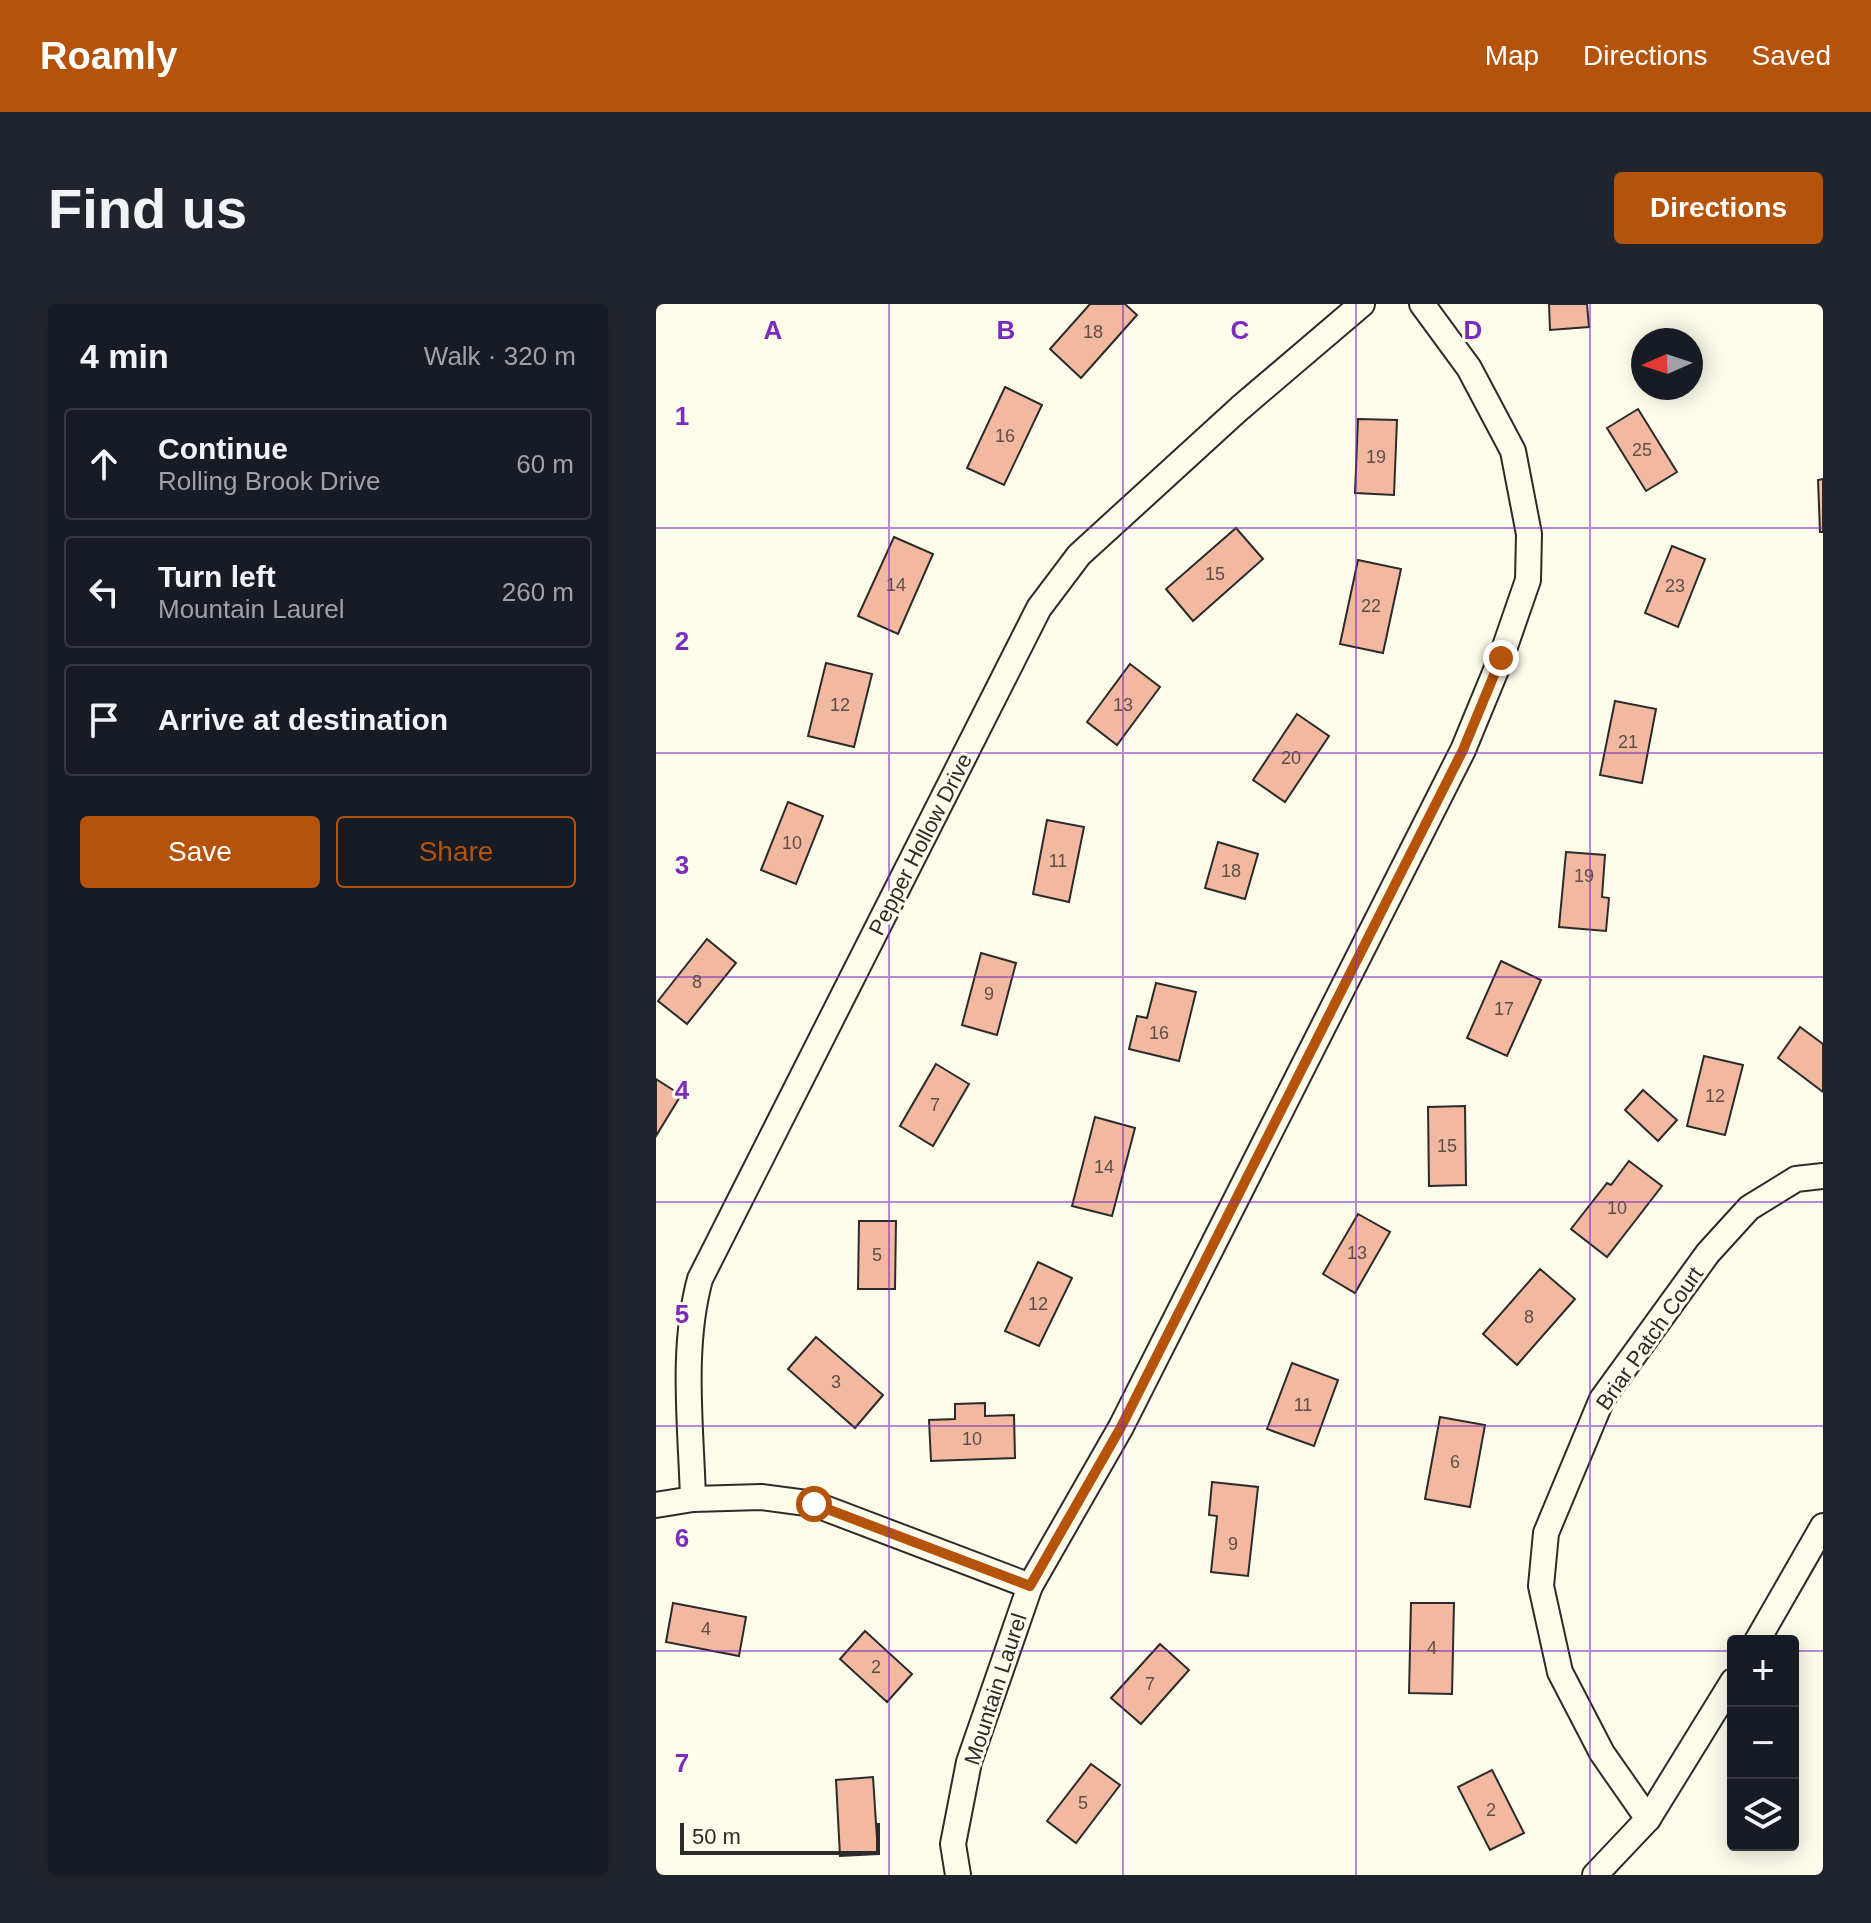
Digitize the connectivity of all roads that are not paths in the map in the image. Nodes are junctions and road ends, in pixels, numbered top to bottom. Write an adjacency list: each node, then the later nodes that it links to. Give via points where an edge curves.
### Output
1 (1362, 304): 4 (street, Pepper Hollow Drive, via 1079,555 1039,608 700,1279 689,1345)
2 (1422, 304): 7 (street, Mountain Laurel, via 1469,368 1513,451 1529,534 1528,580 1456,764 1121,1427)
3 (1823, 1176): 10 (street, Briar Patch Court, via 1796,1179 1749,1208 1708,1253 1602,1399 1546,1533 1541,1586 1560,1672 1602,1753)
4 (693, 1499): 5 (street); 7 (street, via 761,1497 814,1504)
5 (656, 1505)
6 (1823, 1526): 8 (street)
7 (1030, 1586): 11 (street, Mountain Laurel, via 969,1762 953,1844)
8 (1760, 1635)
9 (1727, 1691): 10 (street)
10 (1648, 1819): 12 (street)
11 (958, 1875)
12 (1595, 1875)

